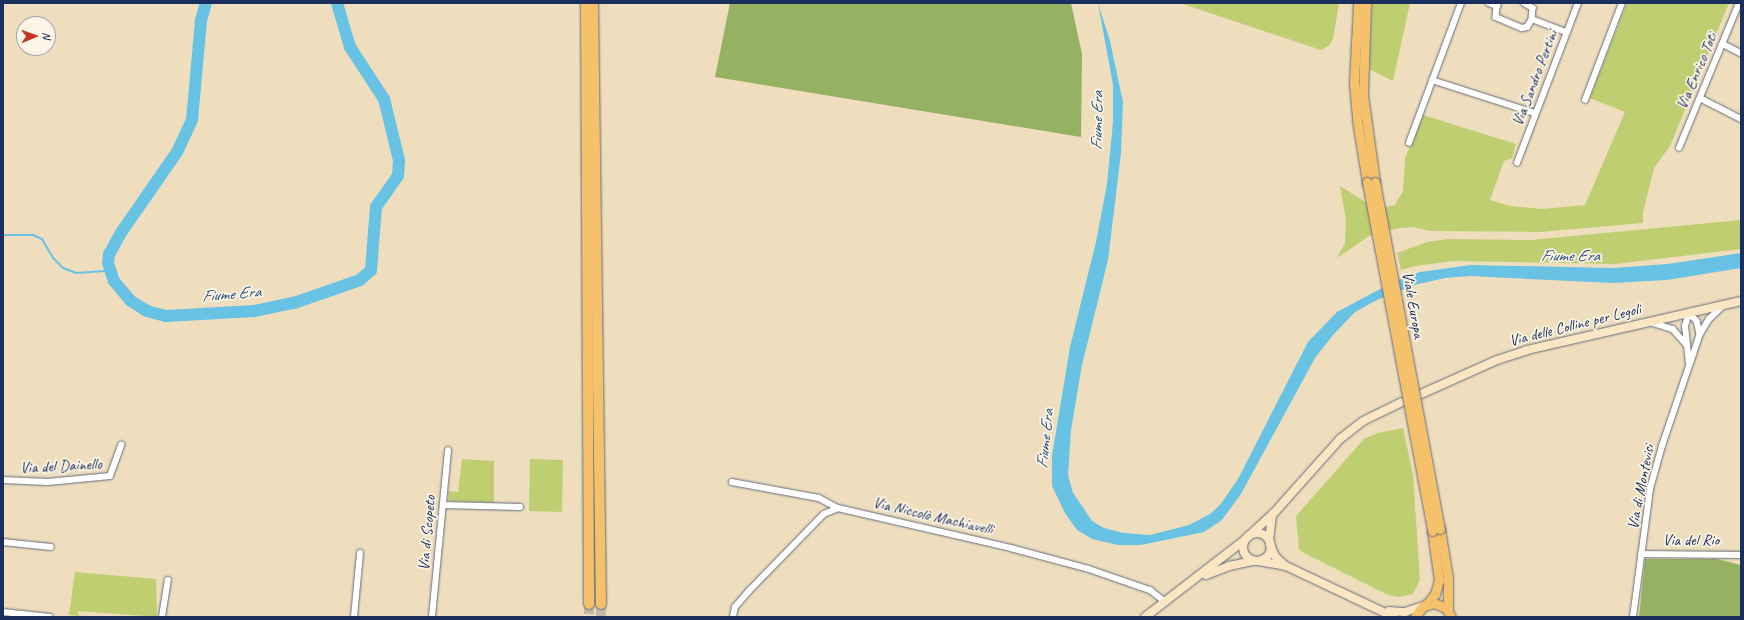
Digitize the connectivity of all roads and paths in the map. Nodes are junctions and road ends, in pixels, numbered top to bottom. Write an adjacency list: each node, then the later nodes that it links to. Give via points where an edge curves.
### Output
1 (586, 3): 55 (highway)
2 (593, 3): 56 (highway)
3 (1358, 3): 24 (main road, Viale Europa, via 1354,83 1356,120)
4 (1366, 3): 24 (main road, Viale Europa, via 1362,95)
5 (1461, 3): 16 (street)
6 (1489, 3): 11 (street)
7 (1524, 3): 12 (street, via 1533,8)
8 (1578, 3): 13 (street, Via Sandro Pertini)
9 (1622, 3): 18 (street)
10 (1739, 3): 14 (street, Via Enrico Toti)
11 (1497, 4): 12 (street, via 1496,17 1522,28 1527,27)
12 (1532, 19): 13 (street)
13 (1566, 32): 19 (street, Via Sandro Pertini)
14 (1722, 44): 15 (street); 17 (street, Via Enrico Toti)
15 (1741, 53)
16 (1432, 80): 19 (street); 21 (street)
17 (1700, 98): 20 (street); 22 (street, Via Enrico Toti)
18 (1584, 100)
19 (1535, 113): 23 (street, Via Sandro Pertini)
20 (1741, 119)
21 (1409, 143)
22 (1679, 148)
23 (1516, 163)
24 (1371, 182): 42 (main road, Viale Europa, bridge)
25 (1741, 301): 26 (street, Via delle Colline per Legoli)
26 (1724, 305): 27 (street, Via delle Colline per Legoli); 29 (street, Via di Montevisi, via 1708,319)
27 (1689, 313): 28 (street, Via delle Colline per Legoli); 29 (street, via 1697,321); 30 (street, Via di Montevisi, via 1685,322)
28 (1649, 322): 30 (street, via 1673,330); 32 (street, Via delle Colline per Legoli, via 1511,355)
29 (1700, 334): 31 (street, Via di Montevisi)
30 (1687, 346): 31 (street, Via di Montevisi)
31 (1689, 366): 48 (street, Via di Montevisi, via 1652,480)
32 (1421, 394)
33 (1402, 402): 41 (street, via 1363,421 1340,438)
34 (121, 445): 36 (street, Via del Dainello, via 110,476 42,482)
35 (448, 451): 38 (street, Via di Scopeto)
36 (3, 480)
37 (732, 482): 40 (street, Via Niccolò Machiavelli, via 819,498)
38 (443, 506): 39 (street); 64 (street, Via di Scopeto)
39 (520, 507)
40 (838, 508): 54 (street, Via Niccolò Machiavelli, via 1089,569 1150,590); 65 (street, via 824,514 737,603)
41 (1273, 514): 43 (street); 45 (street, via 1268,529)
42 (1436, 530): 57 (main road, Viale Europa, via 1439,580 1435,594); 60 (main road, Viale Europa, via 1448,578)
43 (1247, 537): 45 (street, via 1258,533); 50 (street, via 1244,552); 53 (street)
44 (3, 542): 46 (street)
45 (1269, 543): 50 (street, via 1269,554); 51 (street, via 1276,556)
46 (51, 547)
47 (360, 554): 63 (street)
48 (1641, 554): 49 (street, Via del Rio); 69 (street, Via di Montevisi)
49 (1741, 555)
50 (1256, 561): 51 (street); 53 (street, via 1229,566)
51 (1286, 566): 58 (street)
52 (168, 580): 62 (street)
53 (1194, 581): 54 (street)
54 (1166, 602): 66 (street)
55 (589, 604)
56 (601, 604)
57 (1424, 606): 58 (street, via 1403,613); 60 (main road, Viale Europa, via 1437,604); 68 (main road, Viale Europa)
58 (1378, 609): 67 (street)
59 (3, 612): 61 (street)
60 (1450, 614)
61 (50, 617)
62 (162, 617)
63 (354, 617)
64 (432, 617)
65 (733, 617)
66 (1145, 617)
67 (1394, 617)
68 (1415, 617)
69 (1633, 617)

